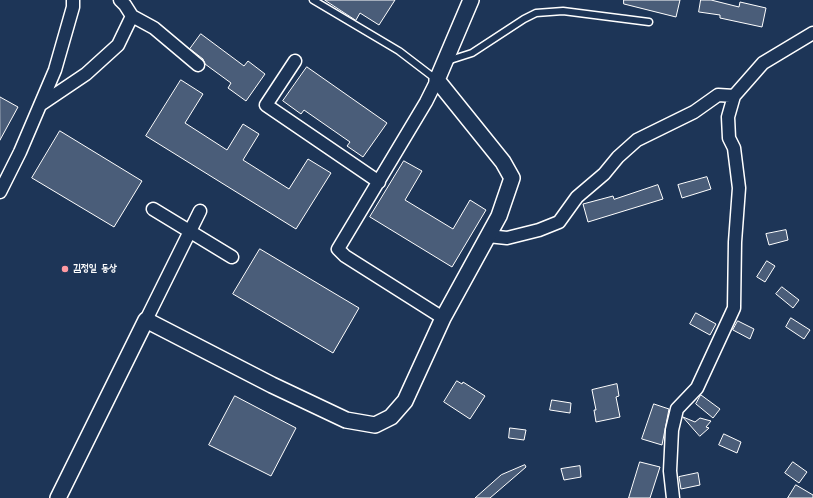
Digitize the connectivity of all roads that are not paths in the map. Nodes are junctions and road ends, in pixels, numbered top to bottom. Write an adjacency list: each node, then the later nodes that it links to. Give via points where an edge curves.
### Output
1 (73, 0): 13 (street, via 55,70)
2 (120, 0): 5 (street)
3 (313, 0): 11 (lane, via 399,51)
4 (471, 0): 9 (street)
5 (132, 16): 10 (street, via 154,28); 13 (street, via 118,45 86,74)
6 (648, 22): 9 (lane, via 563,11 536,13 472,53)
7 (813, 33): 12 (street, via 763,63)
8 (295, 61): 15 (street, via 266,105)
9 (446, 62): 11 (street)
10 (198, 65)
11 (437, 80): 15 (street); 20 (street, via 503,162 512,178 500,216)
12 (734, 96): 20 (street, via 718,95 694,112 637,140 577,197 559,222 508,238); 25 (street, via 728,118 729,138 734,148 739,188 734,308 697,388 676,409 671,437 670,471)
13 (40, 105): 14 (street)
14 (3, 178): 16 (street)
15 (379, 182): 22 (street, via 338,249 345,256)
16 (0, 192)
17 (153, 209): 19 (street)
18 (200, 211): 19 (street)
19 (191, 231): 21 (street); 23 (street)
20 (488, 236): 22 (street)
21 (232, 257)
22 (443, 318): 23 (street, via 405,401 391,417 375,424 346,420)
23 (146, 320): 24 (street)
24 (58, 498)
25 (673, 498)

